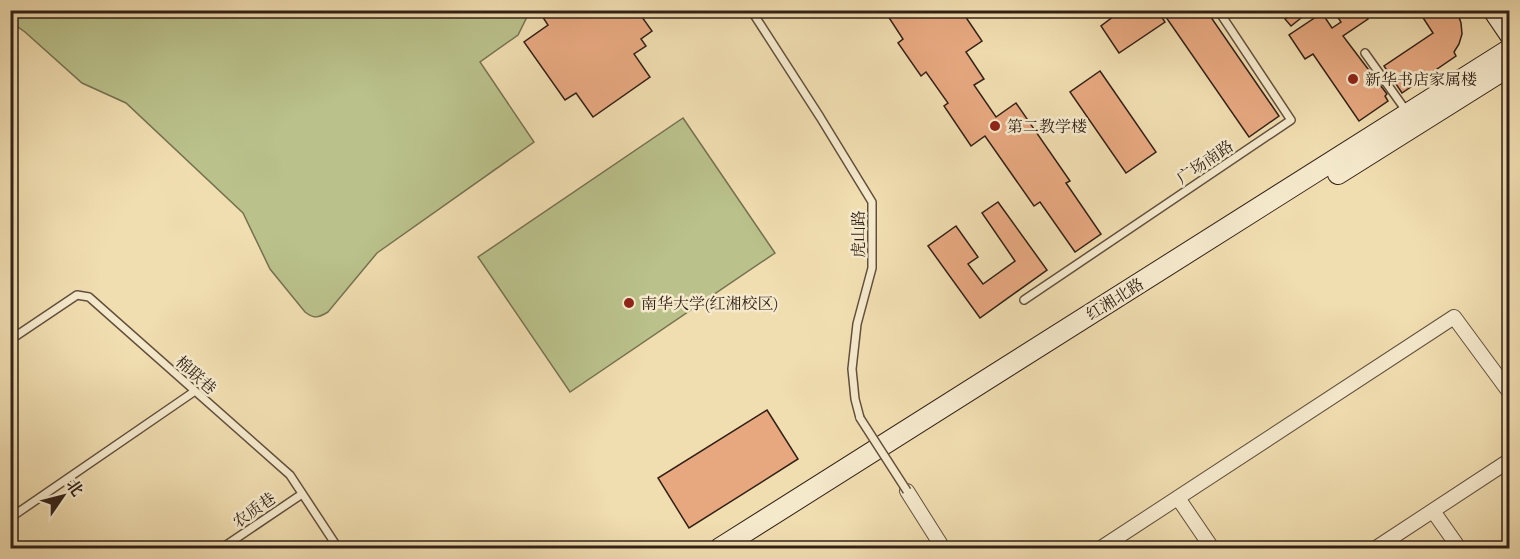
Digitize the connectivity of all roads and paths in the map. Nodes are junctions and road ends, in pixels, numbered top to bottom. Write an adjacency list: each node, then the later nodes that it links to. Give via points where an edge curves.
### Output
1 (751, 10): 14 (lane, 虎山路, bridge, via 872,202 872,268 857,324 852,369 855,399 860,418)
2 (1218, 10): 9 (lane, 广场南路, via 1291,120)
3 (1493, 10): 4 (main road)
4 (1509, 34)
5 (1509, 49): 8 (main road, 红湘北路)
6 (1365, 53): 8 (lane)
7 (1509, 66): 22 (main road, 红湘北路)
8 (1408, 114): 21 (main road, 红湘北路)
9 (1024, 300)
10 (10, 340): 11 (lane, 棉联巷, via 77,295 89,297)
11 (195, 391): 15 (lane, 棉联巷, via 290,475); 18 (lane)
12 (1509, 393): 16 (street, via 1454,316)
13 (1509, 460): 17 (street)
14 (907, 491): 23 (street)
15 (302, 494): 19 (lane, 农质巷); 20 (lane, 棉联巷)
16 (1178, 498): 24 (street); 25 (street)
17 (1433, 510): 26 (street); 27 (street)
18 (10, 518)
19 (222, 549)
20 (338, 549)
21 (720, 549)
22 (744, 549)
23 (943, 549)
24 (1101, 549)
25 (1212, 549)
26 (1376, 549)
27 (1460, 549)

